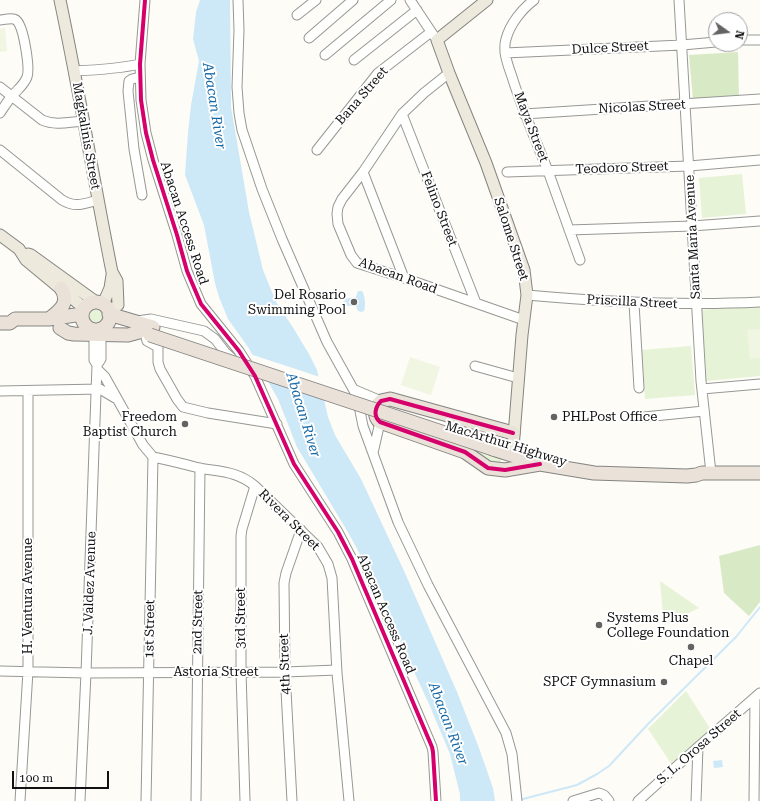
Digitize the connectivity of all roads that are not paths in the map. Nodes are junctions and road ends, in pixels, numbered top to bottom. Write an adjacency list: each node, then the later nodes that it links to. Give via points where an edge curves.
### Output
1 (60, 0): 24 (main road, Magkalinis Street)
2 (144, 0): 23 (street, Abacan Access Road)
3 (238, 0): 73 (street, via 237,87 238,113 242,130 264,195 326,342)
4 (316, 0): 12 (street)
5 (353, 0): 15 (street)
6 (391, 0): 21 (street)
7 (410, 0): 11 (street)
8 (487, 0): 14 (main road)
9 (534, 0): 20 (street, Maya Street, via 522,11 510,29)
10 (679, 0): 19 (street, Santa Maria Avenue)
11 (417, 10): 14 (street); 22 (street)
12 (297, 15)
13 (0, 20): 28 (street, via 16,20 22,32 27,76)
14 (434, 36): 25 (main road, Salome Street); 36 (street, Bana Street, via 378,73)
15 (309, 38)
16 (748, 40): 17 (street)
17 (760, 40)
18 (708, 43): 19 (street, Dulce Street)
19 (682, 45): 20 (street, Dulce Street); 30 (street, Santa Maria Avenue)
20 (505, 53): 33 (street, Maya Street)
21 (325, 55)
22 (354, 60)
23 (140, 64): 24 (street, via 108,70); 26 (street, Abacan Access Road)
24 (75, 70): 34 (main road, Magkalinis Street)
25 (449, 73): 32 (street, Abacan Road); 52 (main road, Salome Street, via 486,163 515,244 524,270)
26 (140, 77): 42 (street, via 129,81 128,91); 62 (street, Abacan Access Road, via 146,133 187,271 201,304)
27 (0, 87): 28 (street)
28 (12, 97): 31 (street); 34 (street, via 48,122 55,124)
29 (760, 99): 30 (street, Nicolas Street)
30 (685, 104): 33 (street, Nicolas Street); 38 (street, Santa Maria Avenue)
31 (0, 113)
32 (402, 114): 40 (street, Abacan Road); 54 (street, Felino Street)
33 (524, 114): 39 (street, Maya Street)
34 (84, 121): 43 (main road, Magkalinis Street)
35 (0, 150): 43 (street, via 69,204 77,205)
36 (317, 150)
37 (760, 160): 38 (street, Teodoro Street)
38 (689, 166): 39 (street, Teodoro Street); 45 (street, Santa Maria Avenue)
39 (547, 171): 41 (street, Teodoro Street); 46 (street, Maya Street)
40 (364, 172): 50 (street); 50 (street, Abacan Road, via 338,207 338,224 357,263)
41 (507, 172)
42 (142, 195)
43 (98, 200): 57 (main road, Magkalinis Street, via 112,272 117,281 118,305)
44 (760, 220): 45 (street)
45 (692, 226): 46 (street); 56 (street, Santa Maria Avenue)
46 (569, 230): 49 (street, Maya Street)
47 (0, 235): 48 (main road)
48 (22, 252): 51 (main road, via 26,260); 57 (main road, via 31,255)
49 (580, 260)
50 (404, 278): 54 (street, Abacan Road)
51 (61, 288): 57 (main road); 58 (highway, via 65,299 63,307)
52 (528, 295): 55 (street, Priscilla Street); 59 (main road, Salome Street)
53 (760, 302): 56 (street, Priscilla Street)
54 (476, 303): 59 (street, Abacan Road)
55 (634, 303): 56 (street, Priscilla Street); 69 (street)
56 (697, 304): 71 (street, Santa Maria Avenue)
57 (97, 318): 58 (highway, MacArthur Highway); 60 (highway, MacArthur Highway, via 60,328 14,327); 61 (highway, MacArthur Highway); 65 (street, J. Valdez Avenue, via 94,360)
58 (49, 319): 60 (highway, MacArthur Highway, via 15,319)
59 (524, 320): 67 (main road, Salome Street)
60 (5, 323)
61 (145, 330): 63 (street, via 151,319 198,329 215,339); 80 (street, via 147,341 158,347 158,365 183,407); 82 (highway, MacArthur Highway, bridge)
62 (239, 351): 63 (street); 66 (street, Abacan Access Road)
63 (228, 354): 66 (street)
64 (475, 366): 67 (street)
65 (97, 367): 70 (street, J. Valdez Avenue); 75 (street)
66 (255, 376): 80 (street, Abacan Access Road)
67 (518, 378): 81 (main road, Salome Street)
68 (760, 384): 71 (street)
69 (639, 388)
70 (96, 389): 72 (street); 75 (street); 99 (street, J. Valdez Avenue)
71 (702, 389): 77 (street, Santa Maria Avenue)
72 (28, 390): 74 (street); 94 (street, H. Ventura Avenue)
73 (354, 390): 76 (street); 83 (street)
74 (0, 391)
75 (116, 399): 84 (street)
76 (381, 401): 79 (highway, via 375,414); 82 (highway, via 394,400)
77 (704, 410): 78 (street); 89 (street, Santa Maria Avenue)
78 (644, 417)
79 (380, 422): 83 (street); 87 (highway, via 465,452)
80 (277, 424): 109 (street, Abacan Access Road, via 296,468 350,554 432,747)
81 (513, 433): 82 (highway)
82 (500, 444): 85 (highway, MacArthur Highway); 87 (highway, via 505,464 502,468); 89 (highway, MacArthur Highway, via 594,468 697,470)
83 (373, 453): 110 (street, via 398,522 414,557 506,733 512,754)
84 (153, 457): 86 (street, Rivera Street); 95 (street, 1st Street)
85 (540, 464): 87 (highway, via 509,470); 89 (highway, MacArthur Highway, via 614,474 687,476)
86 (200, 468): 90 (street, Rivera Street, via 235,474 246,478); 96 (street, 2nd Street)
87 (494, 469)
88 (760, 472): 89 (highway, MacArthur Highway)
89 (707, 473)
90 (255, 486): 91 (street, Rivera Street); 97 (street, 3rd Street, via 242,529)
91 (300, 530): 92 (street, Rivera Street, via 318,547 332,578); 98 (street, 4th Street, via 284,578)
92 (337, 670): 98 (street, Astoria Street); 108 (street, Rivera Street)
93 (0, 671): 94 (street, Astoria Street)
94 (28, 671): 99 (street, Astoria Street); 102 (street, H. Ventura Avenue)
95 (149, 672): 96 (street, Astoria Street); 99 (street, Astoria Street); 104 (street, 1st Street)
96 (197, 672): 97 (street, Astoria Street); 105 (street, 2nd Street)
97 (241, 672): 98 (street, Astoria Street); 106 (street, 3rd Street)
98 (285, 672): 107 (street, 4th Street)
99 (86, 673): 103 (street, J. Valdez Avenue)
100 (758, 696): 101 (street, S. L. Orosa Street); 115 (street)
101 (698, 747): 113 (street, S. L. Orosa Street); 114 (street)
102 (20, 801)
103 (80, 801)
104 (146, 801)
105 (196, 801)
106 (245, 801)
107 (292, 801)
108 (349, 801)
109 (436, 801)
110 (517, 801)
111 (573, 801): 112 (street, via 599,794 604,795)
112 (609, 801)
113 (638, 801)
114 (696, 801)
115 (754, 801)

